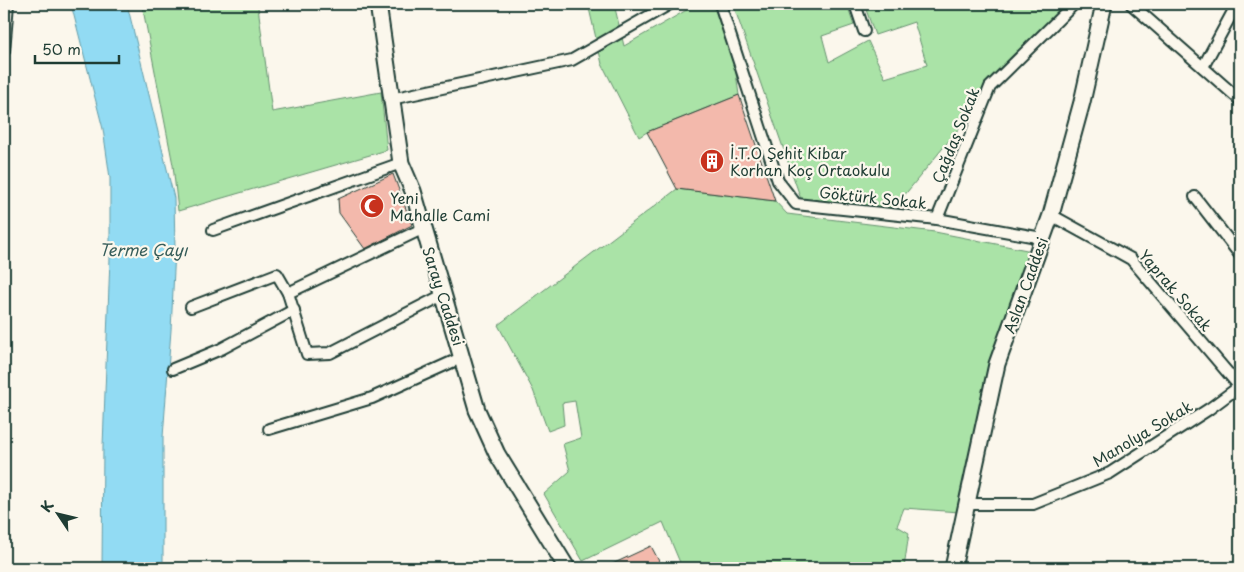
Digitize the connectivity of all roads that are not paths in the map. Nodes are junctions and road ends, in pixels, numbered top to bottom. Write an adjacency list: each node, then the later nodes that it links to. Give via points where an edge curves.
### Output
1 (8, 4): 11 (street)
2 (378, 4): 13 (main road, Saray Caddesi)
3 (670, 4): 13 (street, via 572,60)
4 (720, 4): 18 (street, Göktürk Sokak, via 778,181 796,204)
5 (855, 4): 10 (street)
6 (1074, 4): 18 (street, Çağdaş Sokak, via 990,87)
7 (1104, 4): 17 (main road, Aslan Caddesi, via 1082,102)
8 (1131, 4): 12 (street)
9 (1238, 7): 12 (street)
10 (864, 31)
11 (4, 52)
12 (1203, 66): 14 (street)
13 (391, 99): 15 (main road, Saray Caddesi)
14 (1240, 100)
15 (401, 162): 19 (main road, Saray Caddesi, via 413,191); 20 (street)
16 (1194, 197): 22 (street)
17 (1051, 215): 21 (main road, Aslan Caddesi); 29 (street, Yaprak Sokak, via 1131,259)
18 (937, 219): 21 (street, Göktürk Sokak)
19 (422, 229): 23 (street); 24 (main road, Saray Caddesi)
20 (213, 230)
21 (1042, 238): 31 (main road, Aslan Caddesi, via 997,364)
22 (1240, 254)
23 (288, 293): 25 (street, via 277,274); 26 (street)
24 (443, 295): 26 (street, via 330,353 307,354); 27 (main road, Saray Caddesi)
25 (191, 307)
26 (294, 310): 28 (street, via 220,349)
27 (463, 357): 30 (street, via 372,398); 32 (main road, Saray Caddesi, via 477,410 497,454)
28 (173, 369)
29 (1240, 386): 31 (street, Manolya Sokak, via 1110,473 1032,504)
30 (269, 428)
31 (965, 504): 33 (main road, Aslan Caddesi)
32 (567, 568)
33 (953, 568)

